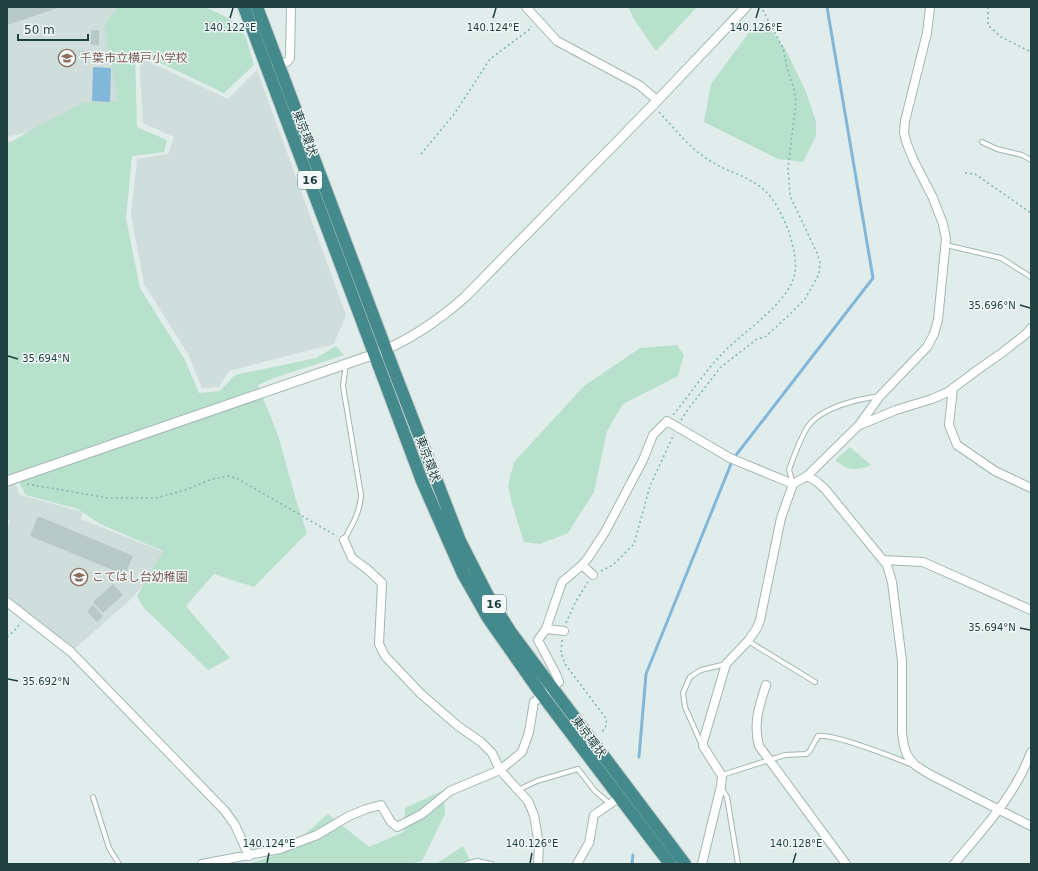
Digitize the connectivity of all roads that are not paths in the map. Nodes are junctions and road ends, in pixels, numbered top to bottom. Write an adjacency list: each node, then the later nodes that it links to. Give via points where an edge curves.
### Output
1 (244, 7): 7 (highway, 東京環状 / 16)
2 (257, 7): 7 (highway, 東京環状 / 16)
3 (291, 7): 7 (street, via 290,58 287,62)
4 (526, 7): 8 (street, via 557,41 639,85)
5 (746, 7): 8 (street)
6 (930, 7): 11 (street, via 927,33 904,133 943,224)
7 (273, 67): 14 (highway, 東京環状 / 16)
8 (655, 103): 14 (street, via 465,297 414,335)
9 (982, 142): 10 (lane)
10 (1031, 160)
11 (946, 245): 12 (lane, via 1001,258); 17 (street, via 938,320 934,334 927,347)
12 (1031, 277)
13 (1031, 328): 16 (street)
14 (380, 352): 15 (street); 35 (highway, 東京環状 / 16, via 460,541 491,600)
15 (346, 364): 20 (street); 23 (lane, via 342,386 361,505 358,516)
16 (953, 388): 18 (street, via 932,399); 22 (street, via 949,425 957,444 995,471)
17 (880, 396): 18 (street); 21 (lane, via 855,400 831,410 810,423 789,470)
18 (859, 425): 19 (street)
19 (807, 476): 21 (street); 24 (street, via 825,489)
20 (8, 481)
21 (793, 484): 25 (street, via 733,460 668,421 653,435 643,460 605,532); 31 (street, via 781,518 760,620)
22 (1031, 488)
23 (344, 540): 40 (street, via 352,558 382,583 379,644 385,656 420,693 481,742 492,753)
24 (882, 560): 28 (street, via 922,562); 39 (street, via 887,565 892,582 902,661 904,746)
25 (582, 565): 26 (street); 29 (street, via 562,582)
26 (592, 575)
27 (7, 602): 48 (street, via 71,652 225,811 235,825)
28 (1031, 610)
29 (546, 629): 30 (street); 35 (street, via 538,640 559,682)
30 (564, 631)
31 (748, 642): 32 (street); 33 (lane)
32 (726, 664): 36 (street); 36 (lane, via 701,670 690,677 683,693 685,707)
33 (815, 682)
34 (766, 685): 38 (street, via 756,721 756,736)
35 (547, 691): 40 (street, via 534,702 524,749); 45 (highway, 東京環状 / 16); 56 (highway, 東京環状 / 16)
36 (703, 746): 41 (street)
37 (1031, 752): 46 (street, via 1018,782)
38 (768, 760): 39 (lane, via 785,755 806,754 818,736 823,735); 41 (lane); 59 (street)
39 (915, 765): 46 (street)
40 (500, 770): 43 (street); 48 (street, via 450,791 422,814 397,826 391,822 381,805 366,808 317,835 280,849)
41 (722, 776): 42 (street)
42 (721, 786): 57 (street); 58 (lane, via 727,797)
43 (518, 790): 45 (lane, via 537,781 578,769 595,791); 53 (street, via 528,801 534,815 539,846)
44 (93, 797): 49 (lane, via 109,848)
45 (615, 801): 54 (street, via 594,815 589,843); 55 (highway, 東京環状 / 16)
46 (999, 810): 47 (street); 60 (street)
47 (1031, 826)
48 (249, 856): 50 (street)
49 (119, 864)
50 (202, 864)
51 (466, 864): 52 (lane, via 477,861)
52 (492, 864)
53 (538, 864)
54 (576, 864)
55 (670, 864)
56 (685, 864)
57 (702, 864)
58 (738, 864)
59 (846, 864)
60 (954, 864)

